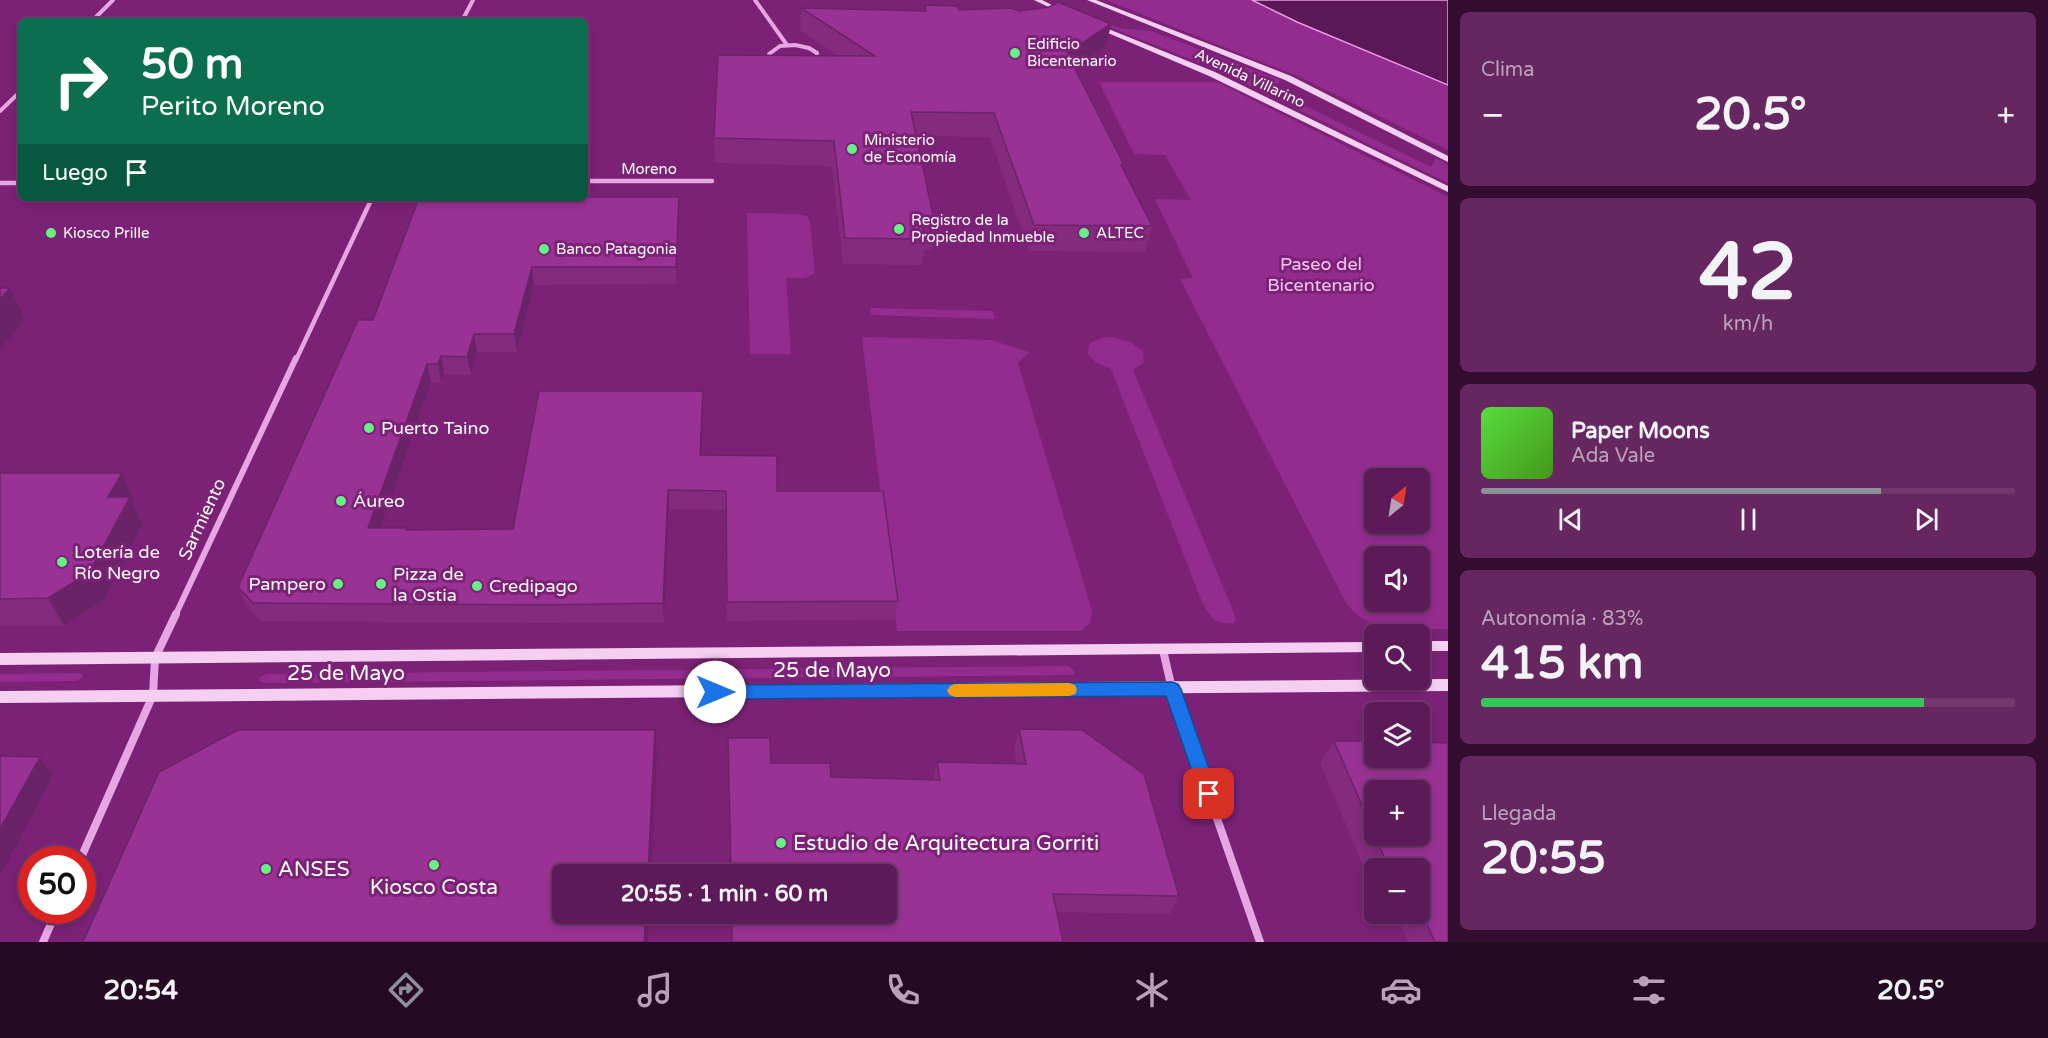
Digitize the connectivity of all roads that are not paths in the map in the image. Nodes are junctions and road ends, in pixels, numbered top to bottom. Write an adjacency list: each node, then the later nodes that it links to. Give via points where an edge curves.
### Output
1 (113, 0): 6 (street)
2 (473, 0): 7 (street)
3 (755, 0): 10 (street)
4 (1037, 0): 8 (main road)
5 (1090, 0): 13 (main road, Avenida Villarino, via 1288,78)
6 (95, 18)
7 (464, 18)
8 (1076, 18)
9 (1086, 22): 18 (main road, Avenida Villarino, via 1212,74)
10 (788, 45): 10 (street, via 771,51 770,58 797,65 812,62 818,56 809,48)
11 (18, 94): 12 (street)
12 (0, 111)
13 (1448, 159)
14 (588, 181): 15 (street, Moreno)
15 (712, 181)
16 (0, 183): 17 (street)
17 (18, 183)
18 (1448, 189)
19 (371, 201): 24 (street, Sarmiento)
20 (1430, 646): 21 (main road)
21 (1448, 646)
22 (1364, 647): 23 (main road, 25 de Mayo)
23 (1163, 650): 24 (main road, 25 de Mayo); 27 (street)
24 (155, 658): 25 (main road, 25 de Mayo); 28 (street, Sarmiento)
25 (0, 659)
26 (1448, 686): 27 (main road, 25 de Mayo)
27 (1172, 689): 28 (main road, 25 de Mayo); 33 (street)
28 (153, 695): 29 (main road, 25 de Mayo); 30 (street, Sarmiento)
29 (0, 697)
30 (86, 846)
31 (51, 924): 32 (street)
32 (43, 942)
33 (1260, 942)

